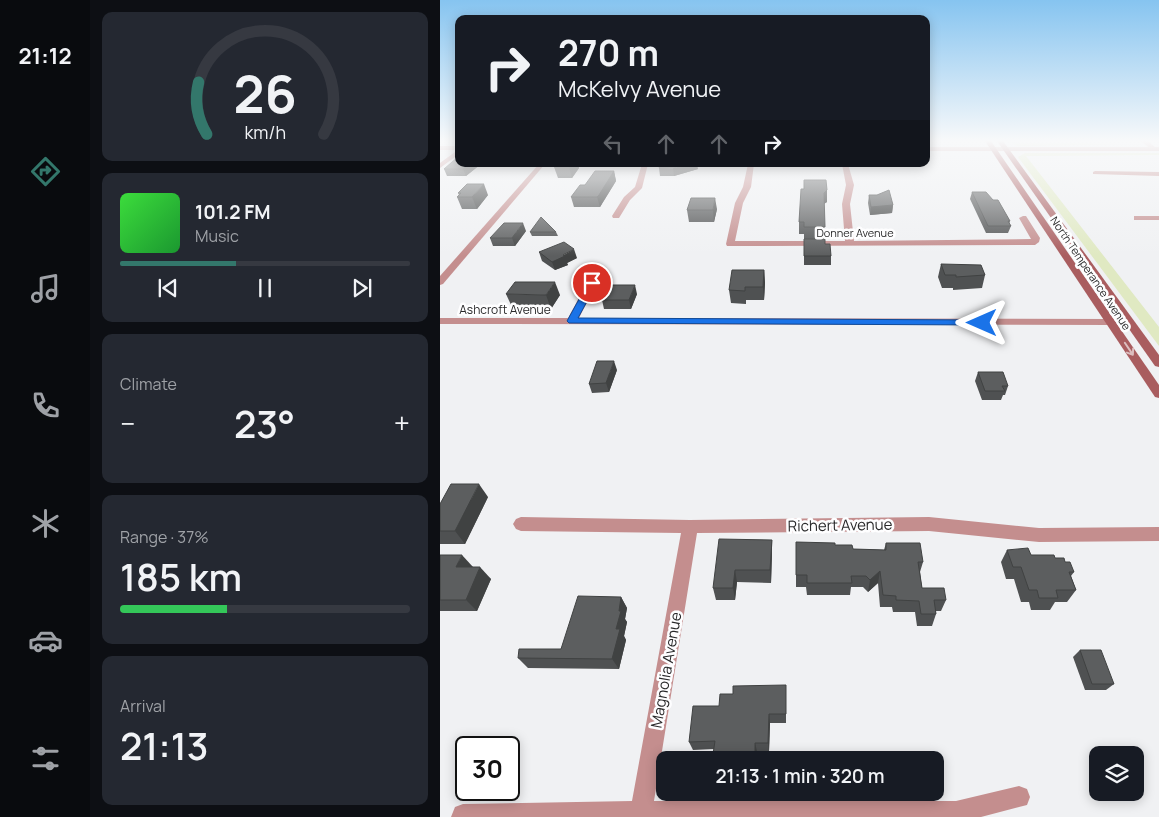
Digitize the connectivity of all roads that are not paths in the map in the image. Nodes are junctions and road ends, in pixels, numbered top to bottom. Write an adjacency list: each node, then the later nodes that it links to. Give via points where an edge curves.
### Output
1 (529, 179): 12 (street)
2 (641, 179): 7 (street, via 638,188)
3 (749, 179): 11 (street, Donner Avenue, via 739,203 730,244)
4 (849, 179): 11 (street, via 846,204)
5 (1013, 179): 16 (main road, North Temperance Avenue)
6 (1027, 179): 17 (main road, North Temperance Avenue)
7 (616, 216)
8 (1023, 218): 11 (street, Donner Avenue, via 1036,238 1035,242)
9 (1137, 218): 10 (street)
10 (1159, 218)
11 (850, 243)
12 (440, 282)
13 (592, 283): 15 (street)
14 (440, 321): 15 (street, Ashcroft Avenue)
15 (572, 321): 16 (street, Ashcroft Avenue)
16 (1111, 322): 18 (main road, North Temperance Avenue, one-way to 18)
17 (1159, 363)
18 (1159, 394)
19 (522, 524): 20 (street, Richert Avenue)
20 (690, 527): 21 (street, Richert Avenue, via 929,524 1039,535); 23 (street, Magnolia Avenue)
21 (1159, 534)
22 (1019, 797): 23 (street, via 956,812)
23 (641, 812): 24 (street)
24 (462, 816)

